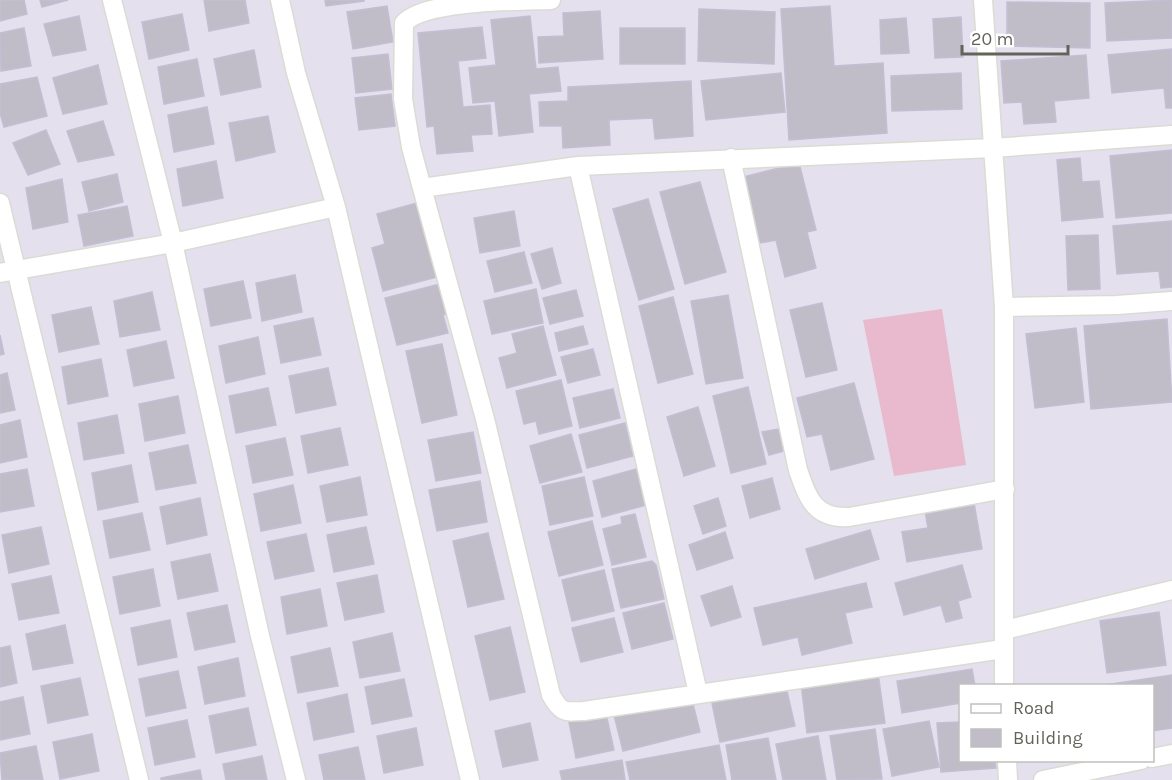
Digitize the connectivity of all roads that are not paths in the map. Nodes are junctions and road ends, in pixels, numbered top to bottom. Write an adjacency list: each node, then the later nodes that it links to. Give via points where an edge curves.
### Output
1 (112, 0): 12 (street)
2 (280, 0): 11 (street, via 296,73)
3 (551, 0): 9 (street, via 434,9 419,12 404,23 403,99)
4 (983, 0): 6 (street)
5 (1172, 135): 6 (street)
6 (993, 148): 7 (street); 15 (street)
7 (731, 159): 8 (street); 16 (street, via 798,470 806,495 818,510 833,518 849,517)
8 (578, 166): 9 (street); 21 (street)
9 (422, 188): 21 (street, via 485,419 551,694 558,708 568,712)
10 (0, 202): 13 (street)
11 (336, 207): 12 (street); 29 (street)
12 (173, 243): 13 (street); 28 (street)
13 (8, 272): 27 (street)
14 (1172, 301): 15 (street)
15 (1004, 307): 16 (street)
16 (1005, 489): 18 (street)
17 (1172, 590): 18 (street)
18 (1004, 630): 19 (street)
19 (1003, 650): 20 (street); 21 (street)
20 (1004, 684)
21 (698, 693)
22 (1172, 754): 23 (street)
23 (1154, 758)
24 (1007, 762): 30 (street)
25 (1135, 762): 26 (street)
26 (1091, 776): 31 (street)
27 (139, 780)
28 (296, 780)
29 (470, 780)
30 (1008, 780)
31 (1043, 780)

